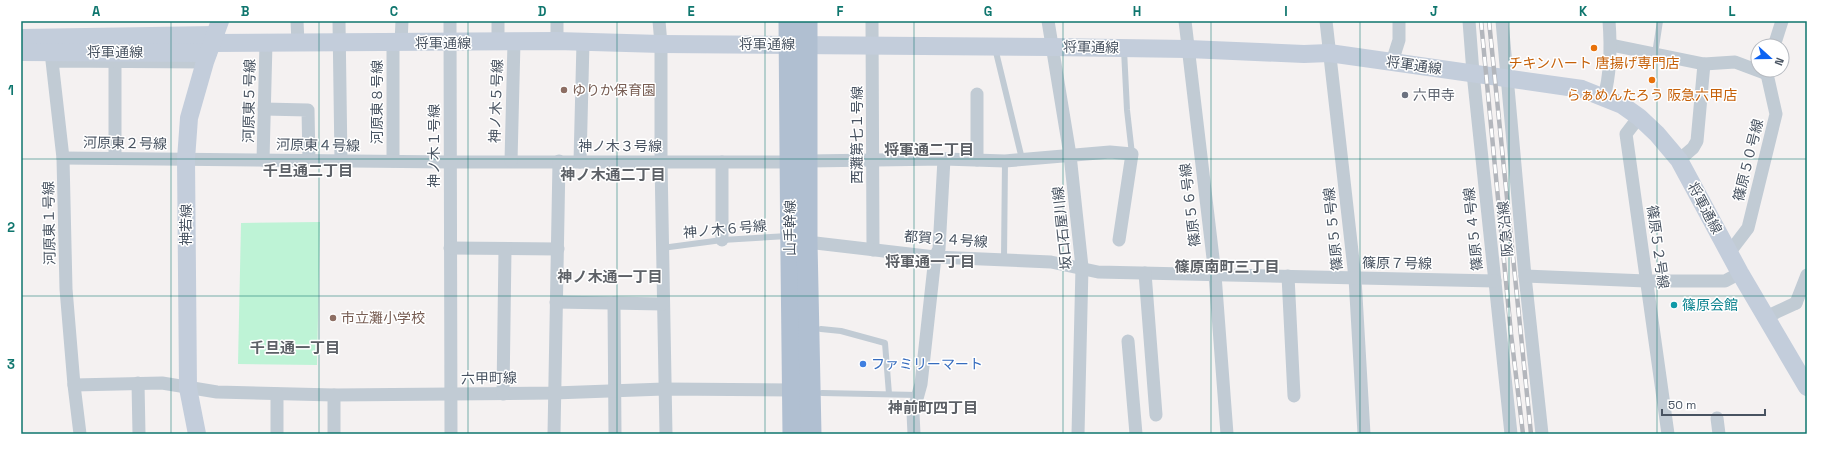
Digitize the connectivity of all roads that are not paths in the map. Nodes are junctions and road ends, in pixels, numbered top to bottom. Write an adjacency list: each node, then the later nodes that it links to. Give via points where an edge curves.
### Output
1 (297, 21): 26 (street)
2 (339, 21): 27 (street)
3 (402, 21): 28 (street, 河原東８号線)
4 (450, 21): 29 (street, 神ノ木１号線)
5 (498, 21): 22 (street, 神ノ木５号線)
6 (557, 21): 23 (street)
7 (659, 21): 31 (street)
8 (789, 21): 32 (main road, 山手幹線)
9 (807, 21): 32 (main road, 山手幹線)
10 (872, 21): 33 (street, 西灘第七１号線)
11 (1048, 21): 36 (street, 坂口石屋川線)
12 (1185, 21): 38 (street, 篠原５６号線)
13 (1326, 21): 40 (street, 篠原５５号線)
14 (1399, 21): 43 (street, via 1399,40)
15 (1469, 21): 46 (street, 篠原５４号線)
16 (1502, 21): 47 (street, 阪急沿線)
17 (1609, 21): 34 (street)
18 (1660, 21): 41 (lane)
19 (1782, 21): 21 (street)
20 (21, 38): 25 (street)
21 (1777, 38)
22 (506, 42): 23 (street, 将軍通線); 29 (street, 将軍通線); 70 (street, 神ノ木５号線)
23 (557, 42): 24 (street, 将軍通線)
24 (583, 42): 31 (street, 将軍通線); 71 (street)
25 (212, 43): 30 (street, 将軍通線); 39 (street, 将軍通線); 42 (street); 59 (street, 神若線, via 189,118)
26 (298, 43): 27 (street, 将軍通線); 30 (street, 将軍通線)
27 (338, 43): 28 (street, 将軍通線); 65 (street)
28 (397, 43): 29 (street, 将軍通線); 66 (street, 河原東８号線)
29 (450, 43): 69 (street, 神ノ木１号線)
30 (266, 44): 51 (street, 河原東５号線)
31 (661, 44): 32 (street, 将軍通線); 72 (street)
32 (799, 44): 33 (street, 将軍通線); 74 (main road, 山手幹線)
33 (873, 45): 35 (street, 将軍通線); 61 (street, 西灘第七１号線)
34 (1611, 45): 41 (street); 50 (street, via 1609,80)
35 (994, 46): 36 (street, 将軍通線); 58 (lane)
36 (1051, 47): 37 (street, 将軍通線); 54 (street, 坂口石屋川線)
37 (1124, 48): 38 (street, 将軍通線); 53 (lane)
38 (1188, 49): 40 (street, 将軍通線); 89 (street, 篠原５６号線)
39 (21, 52)
40 (1329, 53): 43 (street, 将軍通線); 93 (street, 篠原５５号線)
41 (1655, 54): 44 (street)
42 (116, 62): 55 (street, 河原東１号線, via 52,61); 56 (street)
43 (1392, 62): 46 (street, 将軍通線)
44 (1704, 64): 45 (street, via 1735,62); 63 (street, via 1696,141 1693,148)
45 (1750, 67)
46 (1473, 73): 47 (street, 将軍通線); 94 (street, 篠原５４号線)
47 (1508, 78): 50 (street, 将軍通線, via 1582,89); 92 (street, 阪急沿線)
48 (1769, 78): 83 (street, 篠原５０号線, via 1776,114 1748,228)
49 (977, 94): 62 (street)
50 (1604, 98): 52 (street, 将軍通線, via 1622,105)
51 (264, 109): 60 (street, 河原東５号線); 64 (street, via 308,110)
52 (1639, 117): 63 (street, 将軍通線); 95 (street, 篠原５２号線, via 1626,134)
53 (1132, 154): 54 (street, 神ノ木３号線, via 1110,152); 77 (street)
54 (1070, 155): 58 (street, 神ノ木３号線); 86 (street, 坂口石屋川線)
55 (63, 158): 56 (street, 河原東２号線); 104 (street, 河原東１号線, via 66,289)
56 (115, 158): 59 (street, 河原東２号線)
57 (944, 159): 61 (street, 神ノ木３号線); 62 (street, 神ノ木３号線); 84 (street, via 939,249)
58 (1022, 159): 68 (street, 神ノ木３号線)
59 (186, 160): 60 (street, 河原東４号線); 106 (street, 神若線)
60 (263, 160): 64 (street, 河原東４号線)
61 (874, 160): 74 (street, 神ノ木３号線); 82 (street, 西灘第七１号線)
62 (977, 160): 68 (street, 神ノ木３号線)
63 (1679, 160): 83 (street, 将軍通線)
64 (309, 161): 65 (street, 河原東４号線)
65 (341, 161): 66 (street, 河原東４号線)
66 (393, 161): 69 (street, 河原東４号線)
67 (559, 161): 70 (street, 神ノ木３号線); 71 (street, 神ノ木３号線); 81 (street)
68 (1005, 161): 85 (lane)
69 (450, 162): 70 (street, 神ノ木３号線); 78 (street, 神ノ木１号線)
70 (510, 162)
71 (580, 162): 72 (street, 神ノ木３号線)
72 (661, 162): 73 (street, 神ノ木３号線); 79 (street)
73 (722, 162): 74 (street, 神ノ木３号線); 76 (street)
74 (799, 162): 75 (main road, 山手幹線)
75 (798, 239): 76 (lane, 神ノ木６号線); 82 (street, 都賀２４号線); 108 (main road, 山手幹線); 131 (main road, 山手幹線)
76 (722, 240): 79 (lane, 神ノ木６号線)
77 (1119, 240)
78 (450, 248): 80 (street); 113 (street, 神ノ木１号線)
79 (662, 248): 98 (street)
80 (505, 249): 81 (street); 114 (street)
81 (558, 249): 96 (street)
82 (873, 250): 84 (street, 都賀２４号線)
83 (1729, 252): 88 (street, 将軍通線)
84 (935, 257): 85 (street, 都賀２４号線); 117 (street)
85 (1004, 259): 86 (street, 都賀２４号線)
86 (1082, 267): 87 (street, 篠原７号線, via 1098,272); 133 (street, 坂口石屋川線)
87 (1145, 273): 89 (street, 篠原７号線); 119 (street)
88 (1740, 273): 95 (street, via 1725,281); 100 (street, 将軍通線)
89 (1215, 275): 91 (street, 篠原７号線); 135 (street, 篠原５６号線)
90 (1807, 275): 99 (street)
91 (1288, 276): 93 (street, 篠原７号線); 118 (street)
92 (1525, 276): 95 (street); 138 (street, 阪急沿線)
93 (1354, 278): 94 (street, 篠原７号線); 136 (street, 篠原５５号線)
94 (1495, 281): 137 (street, 篠原５４号線)
95 (1646, 281): 139 (street, 篠原５２号線)
96 (556, 302): 97 (street); 110 (street)
97 (614, 303): 98 (street); 109 (street)
98 (663, 304): 107 (street)
99 (1802, 305): 100 (street)
100 (1766, 317): 105 (street, 将軍通線)
101 (822, 329): 115 (lane, via 841,331 885,343)
102 (1128, 341): 134 (street)
103 (138, 383): 104 (street, 六甲町線); 106 (street, 六甲町線, via 162,383); 122 (street)
104 (74, 385): 121 (street, 河原東１号線)
105 (1807, 387)
106 (188, 388): 112 (street, 六甲町線, via 217,392); 123 (street, 神若線)
107 (664, 389): 108 (street, 六甲町線); 109 (street, 六甲町線); 129 (street)
108 (792, 390): 130 (main road, 山手幹線)
109 (614, 391): 110 (street, 六甲町線); 128 (street)
110 (554, 393): 114 (street, 六甲町線); 127 (street)
111 (822, 393): 115 (lane)
112 (277, 394): 116 (street, 六甲町線); 124 (street)
113 (451, 394): 114 (street, 六甲町線); 116 (street, 六甲町線); 126 (street, 神ノ木１号線)
114 (503, 394)
115 (889, 394): 117 (lane)
116 (334, 395): 125 (street)
117 (918, 395): 132 (street, via 913,413)
118 (1294, 396)
119 (1156, 415)
120 (1717, 418): 140 (street)
121 (80, 434)
122 (139, 434)
123 (197, 434)
124 (277, 434)
125 (334, 434)
126 (451, 434)
127 (554, 434)
128 (615, 434)
129 (666, 434)
130 (793, 434)
131 (811, 434)
132 (914, 434)
133 (1078, 434)
134 (1136, 434)
135 (1227, 434)
136 (1364, 434)
137 (1511, 434)
138 (1542, 434)
139 (1668, 434)
140 (1719, 434)

